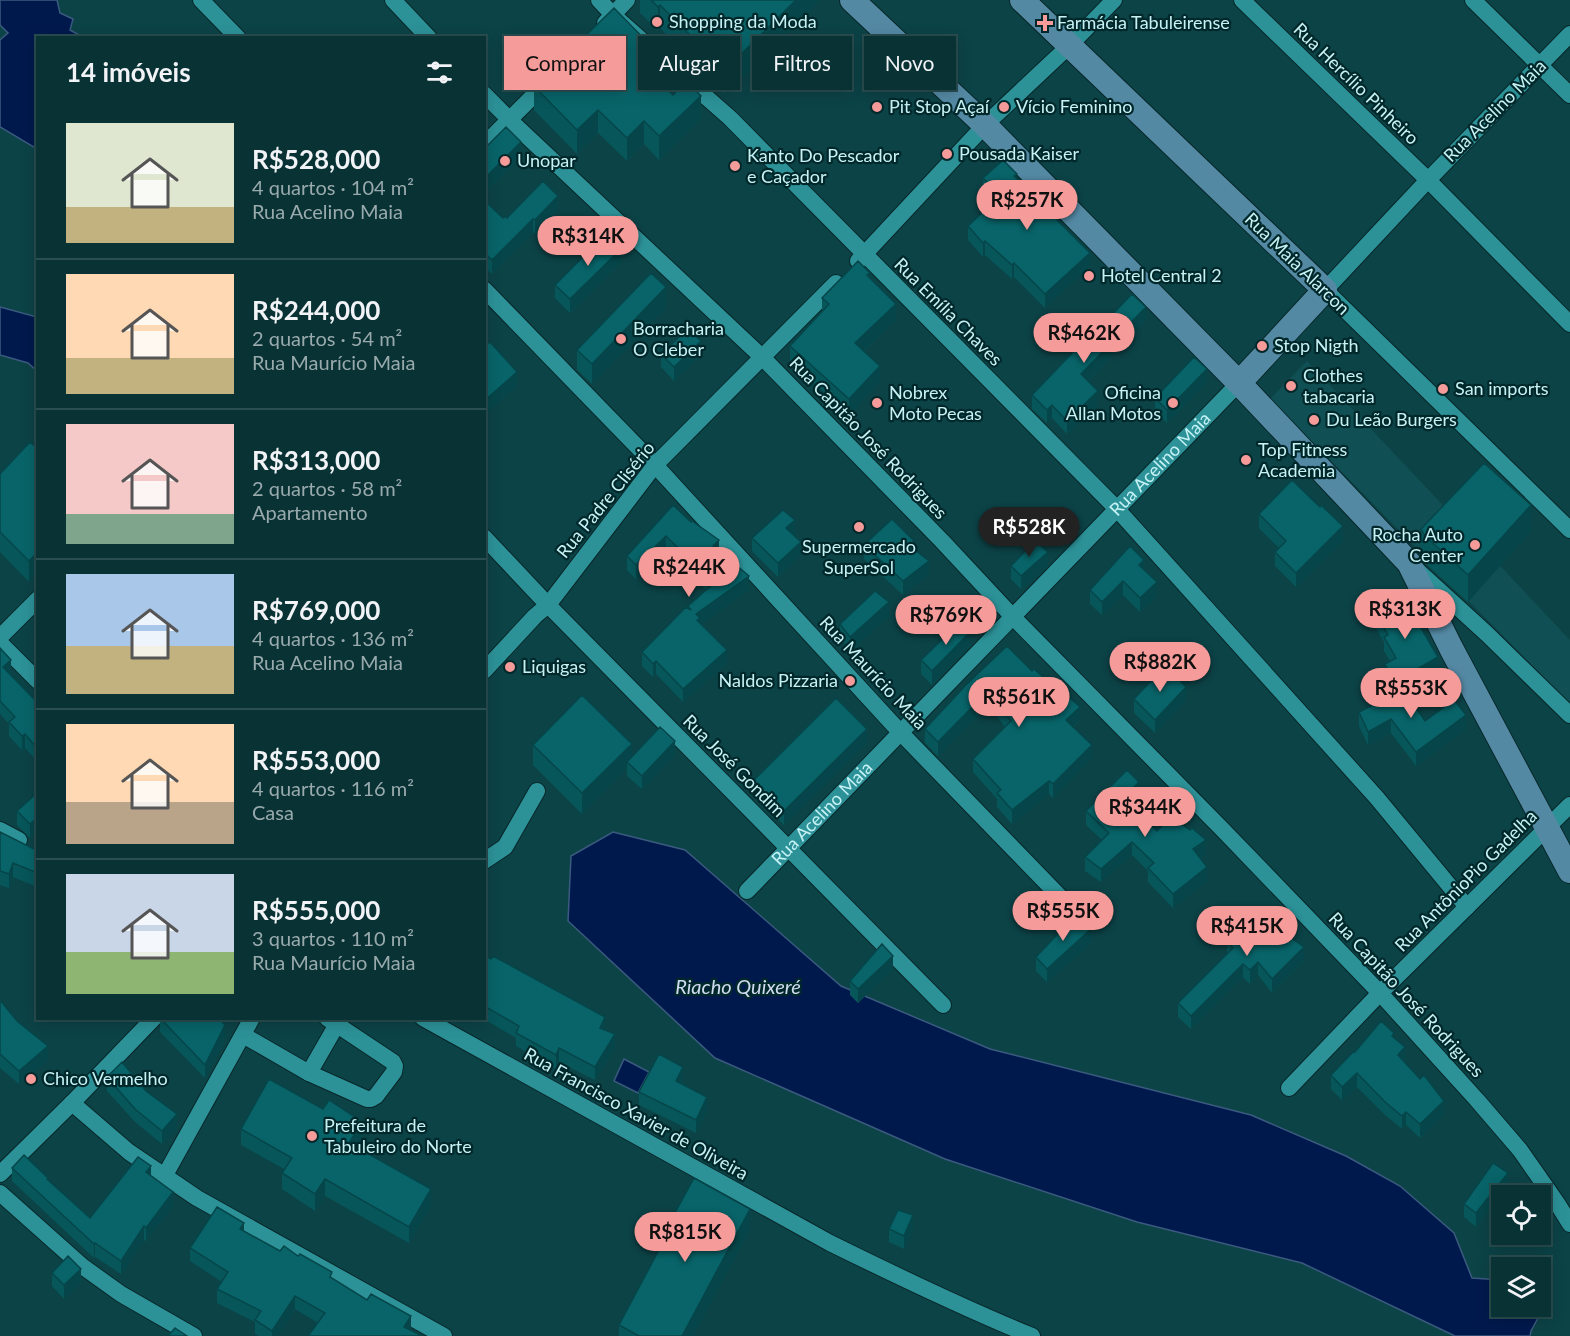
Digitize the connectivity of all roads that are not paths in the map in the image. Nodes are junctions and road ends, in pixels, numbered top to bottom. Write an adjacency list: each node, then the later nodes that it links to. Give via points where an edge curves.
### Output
1 (201, 0): 13 (street)
2 (393, 0): 14 (street)
3 (599, 0): 10 (street, Rua Emília Chaves)
4 (627, 0): 10 (street)
5 (852, 0): 21 (main road)
6 (1022, 0): 15 (main road, Rua Maia Alarcon)
7 (1114, 0): 15 (street, Rua Padre Clisério)
8 (1242, 0): 23 (street, Rua Hercílio Pinheiro)
9 (1473, 0): 16 (street)
10 (613, 15): 11 (street); 24 (street, Rua Emília Chaves, via 730,118)
11 (597, 32)
12 (1570, 34): 16 (street, Rua Acelino Maia)
13 (236, 36)
14 (427, 36)
15 (1069, 46): 21 (street, Rua Padre Clisério); 25 (main road, Rua Maia Alarcon)
16 (1540, 66): 18 (street); 23 (street, Rua Acelino Maia)
17 (538, 90): 20 (street)
18 (1570, 95)
19 (486, 96): 20 (street, Rua Capitão José Rodrigues)
20 (509, 119): 22 (street); 28 (street, Rua Capitão José Rodrigues)
21 (985, 125): 24 (street, Rua Padre Clisério); 29 (main road)
22 (486, 144)
23 (1428, 180): 25 (street, Rua Acelino Maia); 27 (street, Rua Hercílio Pinheiro)
24 (864, 255): 28 (street, Rua Padre Clisério); 31 (street, Rua Emília Chaves)
25 (1325, 290): 29 (main road, Rua Acelino Maia); 32 (street, Rua Maia Alarcon)
26 (486, 291): 30 (street, Rua Maurício Maia)
27 (1570, 324)
28 (763, 358): 30 (street, Rua Padre Clisério); 37 (street, Rua Capitão José Rodrigues)
29 (1239, 383): 31 (street, Rua Acelino Maia); 34 (main road)
30 (655, 465): 36 (street, Rua Padre Clisério); 43 (street, Rua Maurício Maia)
31 (1116, 508): 37 (street, Rua Acelino Maia); 54 (street, Rua Emília Chaves, via 1377,798)
32 (1570, 530)
33 (486, 539): 36 (street, Rua José Gondim)
34 (1409, 563): 42 (street); 46 (main road)
35 (36, 601): 38 (street)
36 (548, 605): 40 (street, Rua Padre Clisério); 49 (street, Rua José Gondim)
37 (1013, 617): 43 (street, Rua Acelino Maia); 55 (street, Rua Capitão José Rodrigues)
38 (0, 637)
39 (0, 643): 41 (street)
40 (486, 669)
41 (36, 679)
42 (1570, 714)
43 (900, 732): 49 (street, Rua Acelino Maia); 53 (street, Rua Maurício Maia)
44 (537, 792): 50 (street, via 506,847)
45 (1570, 805): 46 (street, Rua AntônioPio Gadelha)
46 (1546, 829): 51 (main road); 54 (street, Rua AntônioPio Gadelha)
47 (0, 830): 48 (street)
48 (19, 840)
49 (787, 849): 52 (street, Rua Acelino Maia); 56 (street, Rua José Gondim)
50 (486, 861)
51 (1570, 871)
52 (747, 891)
53 (1067, 904)
54 (1467, 907): 55 (street, Rua AntônioPio Gadelha)
55 (1380, 993): 63 (street, Rua AntônioPio Gadelha); 68 (street, Rua Capitão José Rodrigues, via 1520,1150)
56 (943, 1005)
57 (152, 1020): 64 (street)
58 (251, 1020): 61 (street)
59 (427, 1020): 71 (street, Rua Francisco Xavier de Oliveira, via 830,1243)
60 (332, 1022): 62 (street); 62 (street, via 393,1062 394,1072 371,1099)
61 (243, 1035): 62 (street); 66 (street)
62 (309, 1073)
63 (1289, 1088)
64 (72, 1103): 65 (street); 66 (street)
65 (0, 1174)
66 (164, 1177): 70 (street)
67 (0, 1193): 69 (street, via 82,1266 121,1294)
68 (1570, 1224)
69 (194, 1336)
70 (444, 1336)
71 (1032, 1336)

